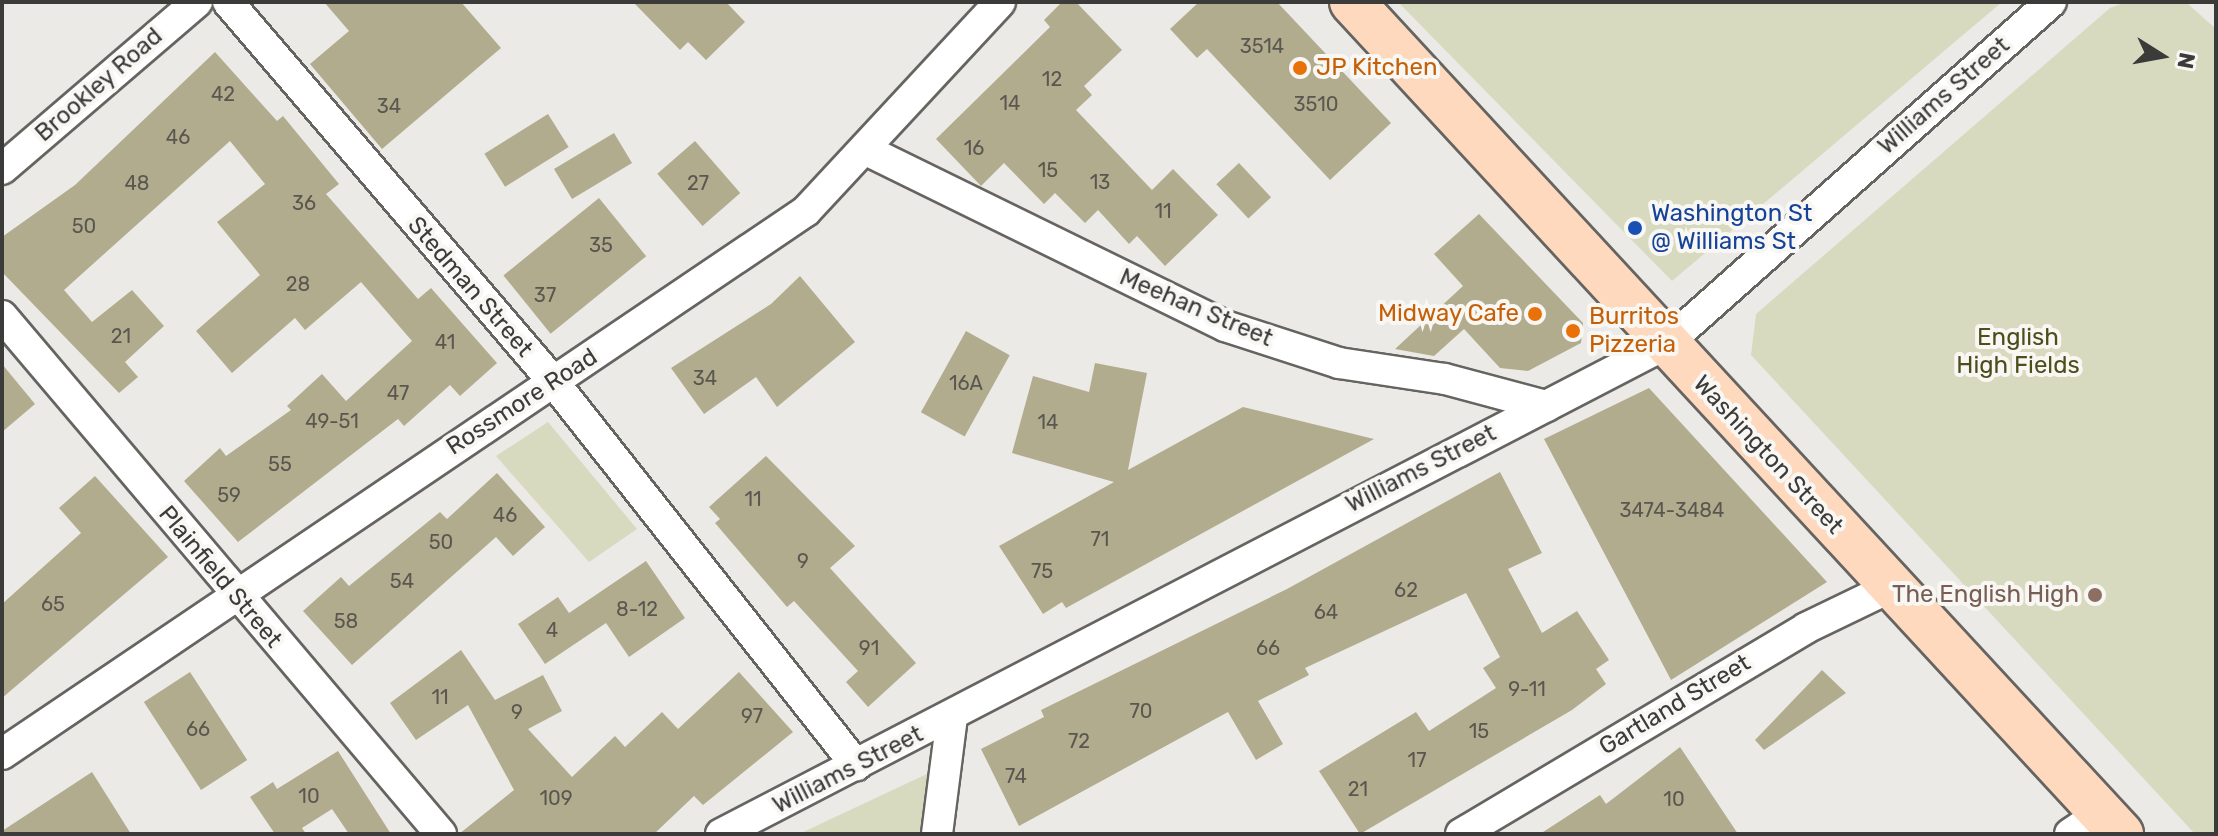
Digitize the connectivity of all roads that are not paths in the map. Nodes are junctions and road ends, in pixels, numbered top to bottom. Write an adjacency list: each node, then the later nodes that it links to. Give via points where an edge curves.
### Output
1 (197, 2): 7 (street, Brookley Road)
2 (228, 2): 10 (street, Stedman Street)
3 (1000, 2): 6 (street, Rossmore Road)
4 (1352, 2): 9 (main road, Washington Street)
5 (2051, 2): 9 (street, Williams Street)
6 (868, 151): 10 (street, Rossmore Road, via 806,211); 11 (street, Meehan Street, via 1225,326 1339,363 1445,379)
7 (2, 169)
8 (2, 316): 13 (street, Plainfield Street)
9 (1666, 344): 11 (street, Williams Street); 12 (main road, Washington Street)
10 (552, 380): 13 (street, Rossmore Road); 16 (street, Stedman Street)
11 (1546, 406): 14 (street, Williams Street, via 1068,648)
12 (1895, 585): 17 (main road, Washington Street); 21 (street, Gartland Street, via 1806,628)
13 (234, 595): 15 (street, Rossmore Road); 18 (street, Plainfield Street)
14 (952, 717): 16 (street, Williams Street); 20 (street)
15 (2, 754)
16 (856, 765): 19 (street, Williams Street)
17 (2098, 827)
18 (441, 834)
19 (721, 834)
20 (937, 834)
21 (1461, 834)

